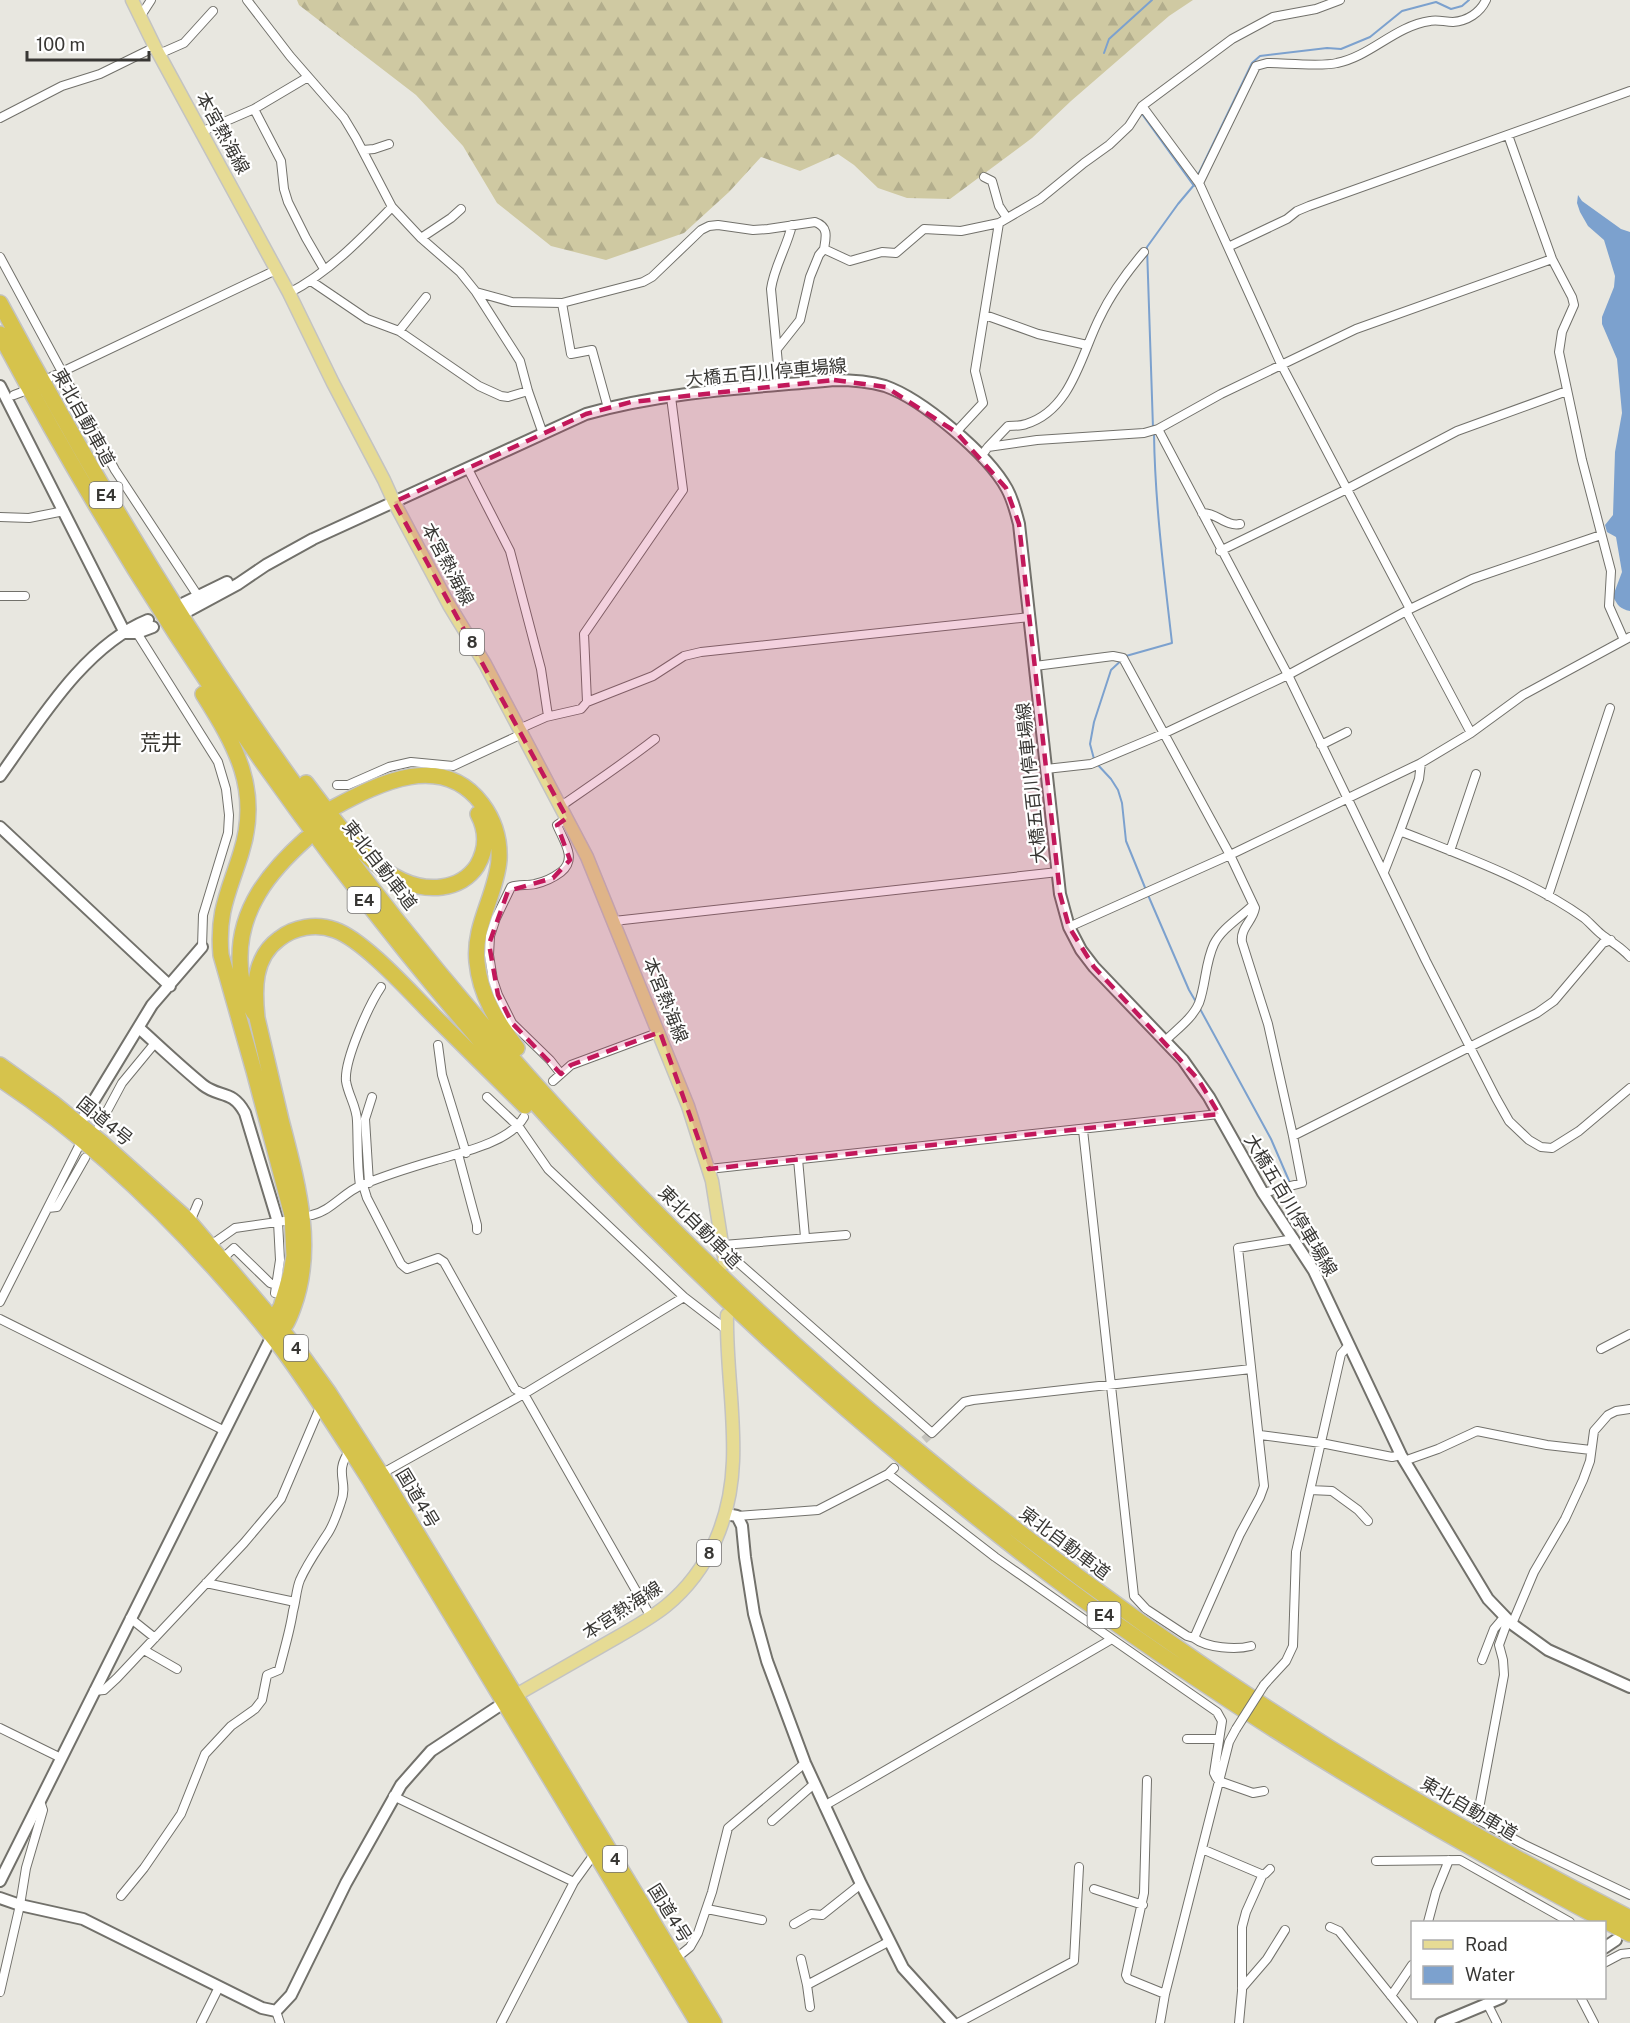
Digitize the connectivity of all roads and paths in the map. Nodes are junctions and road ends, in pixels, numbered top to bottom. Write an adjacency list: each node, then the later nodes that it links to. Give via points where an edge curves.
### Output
1 (132, 0): 7 (main road, 本宮熱海線 / 8)
2 (150, 0): 7 (street)
3 (248, 0): 9 (street)
4 (1340, 0): 11 (street, via 1252,27)
5 (1486, 0): 19 (street, via 1472,16 1454,22 1430,20 1402,29 1336,64 1256,66)
6 (213, 12): 8 (street, via 184,43)
7 (140, 17): 8 (main road, 本宮熱海線 / 8)
8 (157, 50): 13 (street, via 62,86); 14 (main road, 本宮熱海線 / 8)
9 (308, 77): 12 (street); 17 (street, via 344,117)
10 (1630, 91): 15 (street)
11 (1142, 106): 19 (street); 22 (street, via 1109,145 1040,199)
12 (254, 109): 14 (street); 30 (street, via 281,160 288,202)
13 (0, 118)
14 (201, 132): 31 (main road, 本宮熱海線 / 8)
15 (1508, 135): 25 (street, via 1309,206); 29 (street)
16 (389, 144): 17 (street)
17 (363, 150): 20 (street)
18 (984, 177): 22 (street, via 992,181)
19 (1199, 183): 25 (street)
20 (392, 207): 24 (street); 30 (street)
21 (461, 209): 24 (street)
22 (1003, 221): 26 (street, via 961,231 924,229 896,253 882,252 858,260 850,261); 38 (street)
23 (792, 225): 26 (street, via 811,221 822,225 826,233); 37 (street, via 753,230 709,226 643,282); 42 (street, via 772,280)
24 (421, 238): 33 (street, via 460,272)
25 (1228, 247): 43 (street)
26 (824, 249): 42 (street, via 810,277 800,321)
27 (1144, 252): 41 (street, via 1113,293)
28 (0, 257): 44 (street)
29 (1551, 259): 43 (street, via 1356,329); 49 (street, via 1574,305 1559,344)
30 (324, 269): 32 (street)
31 (276, 270): 34 (main road, 本宮熱海線 / 8); 44 (street)
32 (311, 281): 34 (street); 39 (street, via 368,319)
33 (476, 292): 37 (street, via 512,302); 48 (street, via 520,361)
34 (289, 293): 58 (main road, 本宮熱海線 / 8)
35 (426, 297): 39 (street)
36 (0, 303): 77 (highway, 東北自動車道 / E4, via 106,495)
37 (562, 303): 51 (street, via 571,354 592,350)
38 (985, 315): 41 (street, via 1038,334); 53 (street, via 975,371 983,403)
39 (399, 331): 48 (street, via 479,386 508,397)
40 (0, 334): 65 (highway, 東北自動車道 / E4)
41 (1087, 345): 55 (street, via 1065,396 1038,419 1008,426)
42 (777, 349): 46 (street)
43 (1281, 364): 52 (street); 57 (street)
44 (63, 372): 45 (street); 69 (street, via 115,470)
45 (49, 378)
46 (780, 385): 50 (street, 大橋五百川停車場線); 53 (street, 大橋五百川停車場線, via 834,380 872,383 901,393)
47 (0, 386): 59 (street)
48 (528, 391): 54 (street)
49 (1567, 392): 57 (street, via 1457,431); 63 (street)
50 (671, 397): 51 (street, 大橋五百川停車場線); 78 (street, via 683,490 584,634)
51 (608, 408): 54 (street, 大橋五百川停車場線)
52 (1158, 429): 55 (street, via 1037,440); 60 (street)
53 (956, 432): 55 (street, 大橋五百川停車場線)
54 (543, 434): 56 (street, 大橋五百川停車場線)
55 (985, 451): 71 (street, 大橋五百川停車場線, via 1014,505)
56 (468, 469): 58 (street, 大橋五百川停車場線); 80 (street, via 510,551 541,669)
57 (1345, 489): 64 (street); 70 (street)
58 (394, 502): 66 (street, 大橋五百川停車場線); 81 (main road, 本宮熱海線 / 8)
59 (64, 511): 61 (street, via 29,519); 72 (street)
60 (1202, 513): 62 (street, via 1210,512 1231,524); 64 (street)
61 (0, 518)
62 (1240, 524)
63 (1601, 535): 70 (street, via 1472,579); 74 (street, via 1611,572 1609,606)
64 (1220, 551): 76 (street)
65 (128, 558): 108 (highway, via 170,640 234,747 247,786 247,834 222,912 220,955); 140 (highway, 東北自動車道 / E4, via 256,754 353,886 540,1109)
66 (266, 565): 69 (street, 大橋五百川停車場線); 69 (street, 大橋五百川停車場線, via 238,584 186,607)
67 (0, 596): 68 (street)
68 (26, 596)
69 (198, 597)
70 (1408, 610): 76 (street); 84 (street)
71 (1030, 617): 75 (street, 大橋五百川停車場線); 78 (street, via 701,652 684,656 653,676)
72 (126, 633): 73 (street); 73 (street, via 136,625 150,624); 90 (street, via 102,649 68,685)
73 (137, 633): 106 (street, via 218,762 226,789 228,833 203,915)
74 (1627, 639): 84 (street, via 1523,695)
75 (1035, 666): 83 (street, via 1119,657); 88 (street, 大橋五百川停車場線)
76 (1288, 675): 83 (street); 86 (street)
77 (222, 681): 140 (highway, 東北自動車道 / E4, via 322,822 451,986); 140 (highway, via 338,823 382,869 416,885 444,887 475,869 484,851 485,831 465,799 440,787 418,785 395,789 336,812 380,784 422,775 455,783 480,802 495,828 499,857 476,939 485,996 520,1052 600,1144)
78 (587, 702): 80 (street, via 581,709)
79 (1610, 708): 101 (street)
80 (548, 716): 81 (street)
81 (520, 732): 91 (street, via 453,766 400,764 348,785); 93 (main road, 本宮熱海線 / 8)
82 (1347, 732): 86 (street)
83 (1165, 733): 88 (street, via 1091,764); 98 (street)
84 (1471, 733): 87 (street)
85 (655, 739): 93 (street)
86 (1321, 745): 92 (street)
87 (1421, 763): 92 (street); 96 (street)
88 (1046, 769): 99 (street, 大橋五百川停車場線)
89 (1476, 774): 97 (street)
90 (0, 776)
91 (337, 785)
92 (1347, 799): 98 (street); 100 (street)
93 (561, 806): 94 (main road, 本宮熱海線 / 8)
94 (567, 818): 103 (main road, 本宮熱海線 / 8); 119 (street, via 557,825 569,854 568,866 553,878 511,887 489,944 493,980 512,1023)
95 (0, 827): 109 (street)
96 (1400, 831): 97 (street); 100 (street)
97 (1450, 851): 101 (street)
98 (1230, 855): 102 (street); 104 (street)
99 (1058, 872): 103 (street); 104 (street, 大橋五百川停車場線)
100 (1384, 872): 117 (street)
101 (1548, 896): 105 (street)
102 (1253, 905): 114 (street, via 1215,943 1199,1002 1190,1017); 131 (street, via 1255,912 1242,932 1242,942 1268,1024)
103 (614, 921): 113 (main road, 本宮熱海線 / 8)
104 (1068, 927): 114 (street, 大橋五百川停車場線, via 1094,967)
105 (1611, 940): 107 (street); 117 (street, via 1603,943 1554,1000 1537,1013)
106 (202, 947): 109 (street)
107 (1630, 957)
108 (227, 978): 111 (highway, via 234,925 246,897 263,870 303,836 261,888 243,927 240,972 245,998); 156 (highway, via 292,1215 294,1256)
109 (170, 986): 112 (street, via 152,1005)
110 (381, 987): 136 (street, via 373,998 346,1070 357,1120 357,1161)
111 (257, 1018): 140 (highway, via 257,971 276,941 310,927 345,934 402,984 582,1163); 156 (highway, via 302,1213 305,1254 292,1311)
112 (139, 1028): 115 (street); 130 (street)
113 (660, 1032): 119 (street, via 571,1065); 135 (main road, 本宮熱海線 / 8)
114 (1165, 1041): 125 (street, 大橋五百川停車場線, via 1198,1079)
115 (155, 1043): 127 (street, via 122,1083); 142 (street, via 206,1088 226,1094 240,1104)
116 (438, 1045): 132 (street)
117 (1470, 1046): 122 (street, via 1509,1121 1542,1147 1558,1145); 131 (street)
118 (0, 1065): 130 (highway, 国道4号 / 4)
119 (561, 1074): 121 (street)
120 (0, 1079): 130 (highway, 国道4号 / 4)
121 (553, 1081)
122 (1630, 1088)
123 (372, 1097): 136 (street, via 365,1119)
124 (487, 1097): 128 (street)
125 (1219, 1114): 129 (street); 137 (street, 大橋五百川停車場線)
126 (524, 1117): 128 (street)
127 (99, 1126)
128 (519, 1127): 132 (street); 152 (street, via 548,1169)
129 (1083, 1130): 134 (street); 162 (street)
130 (80, 1132): 139 (street); 143 (highway, 国道4号 / 4, via 168,1200); 156 (highway, 国道4号 / 4)
131 (1293, 1136): 137 (street, via 1302,1183)
132 (462, 1154): 136 (street); 144 (street)
133 (85, 1158): 139 (street, via 57,1207)
134 (798, 1160): 135 (street); 146 (street)
135 (709, 1169): 149 (main road, 本宮熱海線 / 8)
136 (364, 1184): 141 (street); 163 (street, via 367,1198 401,1264 407,1269 438,1258 444,1262 515,1389)
137 (1263, 1193): 147 (street, 大橋五百川停車場線)
138 (198, 1203): 143 (street)
139 (48, 1208): 153 (street)
140 (643, 1208): 220 (highway, 東北自動車道 / E4, via 970,1495 1184,1654 1314,1739 1443,1816); 224 (highway, 東北自動車道 / E4, via 770,1342 961,1505 1112,1621 1296,1744 1511,1871)
141 (312, 1215)
142 (281, 1221): 148 (street, via 235,1228); 150 (street, via 275,1289 234,1248)
143 (190, 1222): 148 (highway, 国道4号 / 4)
144 (477, 1230)
145 (846, 1235): 146 (street)
146 (805, 1237): 149 (street)
147 (1294, 1239): 159 (street, 大橋五百川停車場線, via 1314,1271); 161 (street, via 1238,1248)
148 (211, 1245): 150 (highway, 国道4号 / 4)
149 (723, 1247): 151 (main road, 本宮熱海線 / 8); 162 (street, via 932,1433 964,1402)
150 (222, 1259): 156 (highway, 国道4号 / 4)
151 (725, 1263)
152 (684, 1297): 157 (street); 163 (street)
153 (0, 1302)
154 (727, 1315): 157 (main road, 本宮熱海線 / 8)
155 (0, 1319): 166 (street)
156 (276, 1329): 164 (highway, 国道4号 / 4); 166 (street); 172 (highway, 国道4号 / 4, via 329,1393)
157 (727, 1330): 174 (main road, 本宮熱海線 / 8, via 733,1459)
158 (1630, 1334): 160 (street)
159 (1349, 1345): 168 (street, via 1341,1354); 171 (street, 大橋五百川停車場線)
160 (1601, 1349)
161 (1251, 1369): 162 (street); 167 (street)
162 (1112, 1385): 182 (street, via 1134,1596 1146,1610)
163 (524, 1394): 172 (street); 178 (street)
164 (321, 1404): 169 (highway, 国道4号 / 4); 176 (street, via 281,1499)
165 (1630, 1409): 170 (street, via 1611,1413 1602,1420 1592,1437)
166 (225, 1431): 179 (street)
167 (1260, 1435): 168 (street); 182 (street, via 1263,1490)
168 (1321, 1443): 171 (street); 173 (street)
169 (350, 1450): 177 (street, via 342,1461 343,1495 327,1536 300,1580); 190 (highway, 国道4号 / 4)
170 (1591, 1450): 171 (street, via 1477,1431 1438,1449); 180 (street, via 1573,1502)
171 (1402, 1458): 180 (street, 大橋五百川停車場線, via 1474,1579)
172 (381, 1474): 190 (highway, 国道4号 / 4)
173 (1310, 1490): 175 (street, via 1332,1491); 196 (street, bridge, via 1296,1552 1293,1646 1236,1729)
174 (731, 1515): 178 (main road, 本宮熱海線 / 8, via 700,1568 678,1595); 183 (street, via 818,1510 891,1471 995,1557); 195 (street, via 742,1526 754,1614)
175 (1368, 1521)
176 (206, 1583): 177 (street); 181 (street)
177 (295, 1602): 215 (street, via 279,1670 267,1675 262,1700 205,1754 181,1814)
178 (651, 1617): 190 (main road, 本宮熱海線 / 8)
179 (130, 1618): 181 (street); 189 (street)
180 (1508, 1620): 186 (street, via 1494,1629); 188 (street, 大橋五百川停車場線, via 1548,1650); 214 (street, via 1499,1645 1504,1675 1477,1819)
181 (155, 1638): 185 (street)
182 (1194, 1638): 184 (street, via 1242,1649)
183 (1112, 1639): 193 (street, via 1217,1712 1222,1721); 203 (street)
184 (1251, 1646)
185 (144, 1650): 187 (street); 189 (street, via 104,1690)
186 (1482, 1660)
187 (177, 1669)
188 (1629, 1685)
189 (93, 1691): 194 (street)
190 (510, 1699): 200 (street, via 431,1751); 206 (highway, 国道4号 / 4); 231 (highway, 国道4号 / 4)
191 (0, 1728): 194 (street)
192 (1187, 1739): 193 (street)
193 (1219, 1739): 196 (street, via 1214,1773)
194 (61, 1758): 201 (street)
195 (805, 1763): 198 (street); 219 (street, via 726,1831)
196 (1217, 1779): 199 (street, via 1253,1792); 202 (street); 205 (street)
197 (1147, 1780): 218 (street)
198 (814, 1784): 203 (street); 204 (street)
199 (1264, 1791)
200 (393, 1796): 211 (street); 245 (street, via 291,1995)
201 (40, 1801): 210 (street); 217 (street, via 43,1810)
202 (1206, 1803)
203 (824, 1806): 212 (street)
204 (772, 1821)
205 (1202, 1849): 237 (street, via 1267,1872 1242,1927); 239 (street)
206 (595, 1853): 211 (street); 231 (highway, 国道4号 / 4)
207 (1449, 1860): 208 (street); 222 (street); 223 (street, via 1466,1862)
208 (1376, 1861)
209 (1079, 1867): 252 (street, via 1074,1961)
210 (0, 1881)
211 (573, 1882): 248 (street)
212 (861, 1884): 225 (street, via 822,1915 811,1914); 228 (street)
213 (1094, 1889): 218 (street)
214 (1630, 1895)
215 (121, 1896)
216 (0, 1898): 217 (street)
217 (20, 1905): 234 (street); 236 (street, via 83,1919)
218 (1143, 1905): 239 (street, via 1126,1977)
219 (706, 1909): 221 (street); 231 (street, via 694,1942)
220 (1630, 1918)
221 (762, 1920)
222 (1429, 1921)
223 (1567, 1921)
224 (1583, 1921)
225 (794, 1924)
226 (1330, 1927): 240 (street, via 1339,1931)
227 (1285, 1930): 237 (street)
228 (890, 1941): 235 (street); 251 (street, via 903,1968)
229 (1630, 1953): 232 (street)
230 (801, 1959): 235 (street)
231 (670, 1962): 249 (highway, 国道4号 / 4); 250 (highway, 国道4号 / 4)
232 (1606, 1962)
233 (1411, 1968): 240 (street)
234 (3, 1969): 238 (street)
235 (807, 1985): 244 (street)
236 (219, 1987): 245 (street); 246 (street)
237 (1242, 1988): 254 (street)
238 (0, 1992)
239 (1165, 1994): 253 (street)
240 (1391, 1996): 255 (street)
241 (1498, 1999): 243 (street)
242 (1582, 1999): 258 (street)
243 (1488, 2003): 256 (street); 257 (street)
244 (810, 2007)
245 (276, 2011): 247 (street)
246 (201, 2023)
247 (280, 2023)
248 (501, 2023)
249 (698, 2023)
250 (714, 2023)
251 (953, 2023)
252 (958, 2023)
253 (1160, 2023)
254 (1239, 2023)
255 (1413, 2023)
256 (1441, 2023)
257 (1497, 2023)
258 (1594, 2023)

